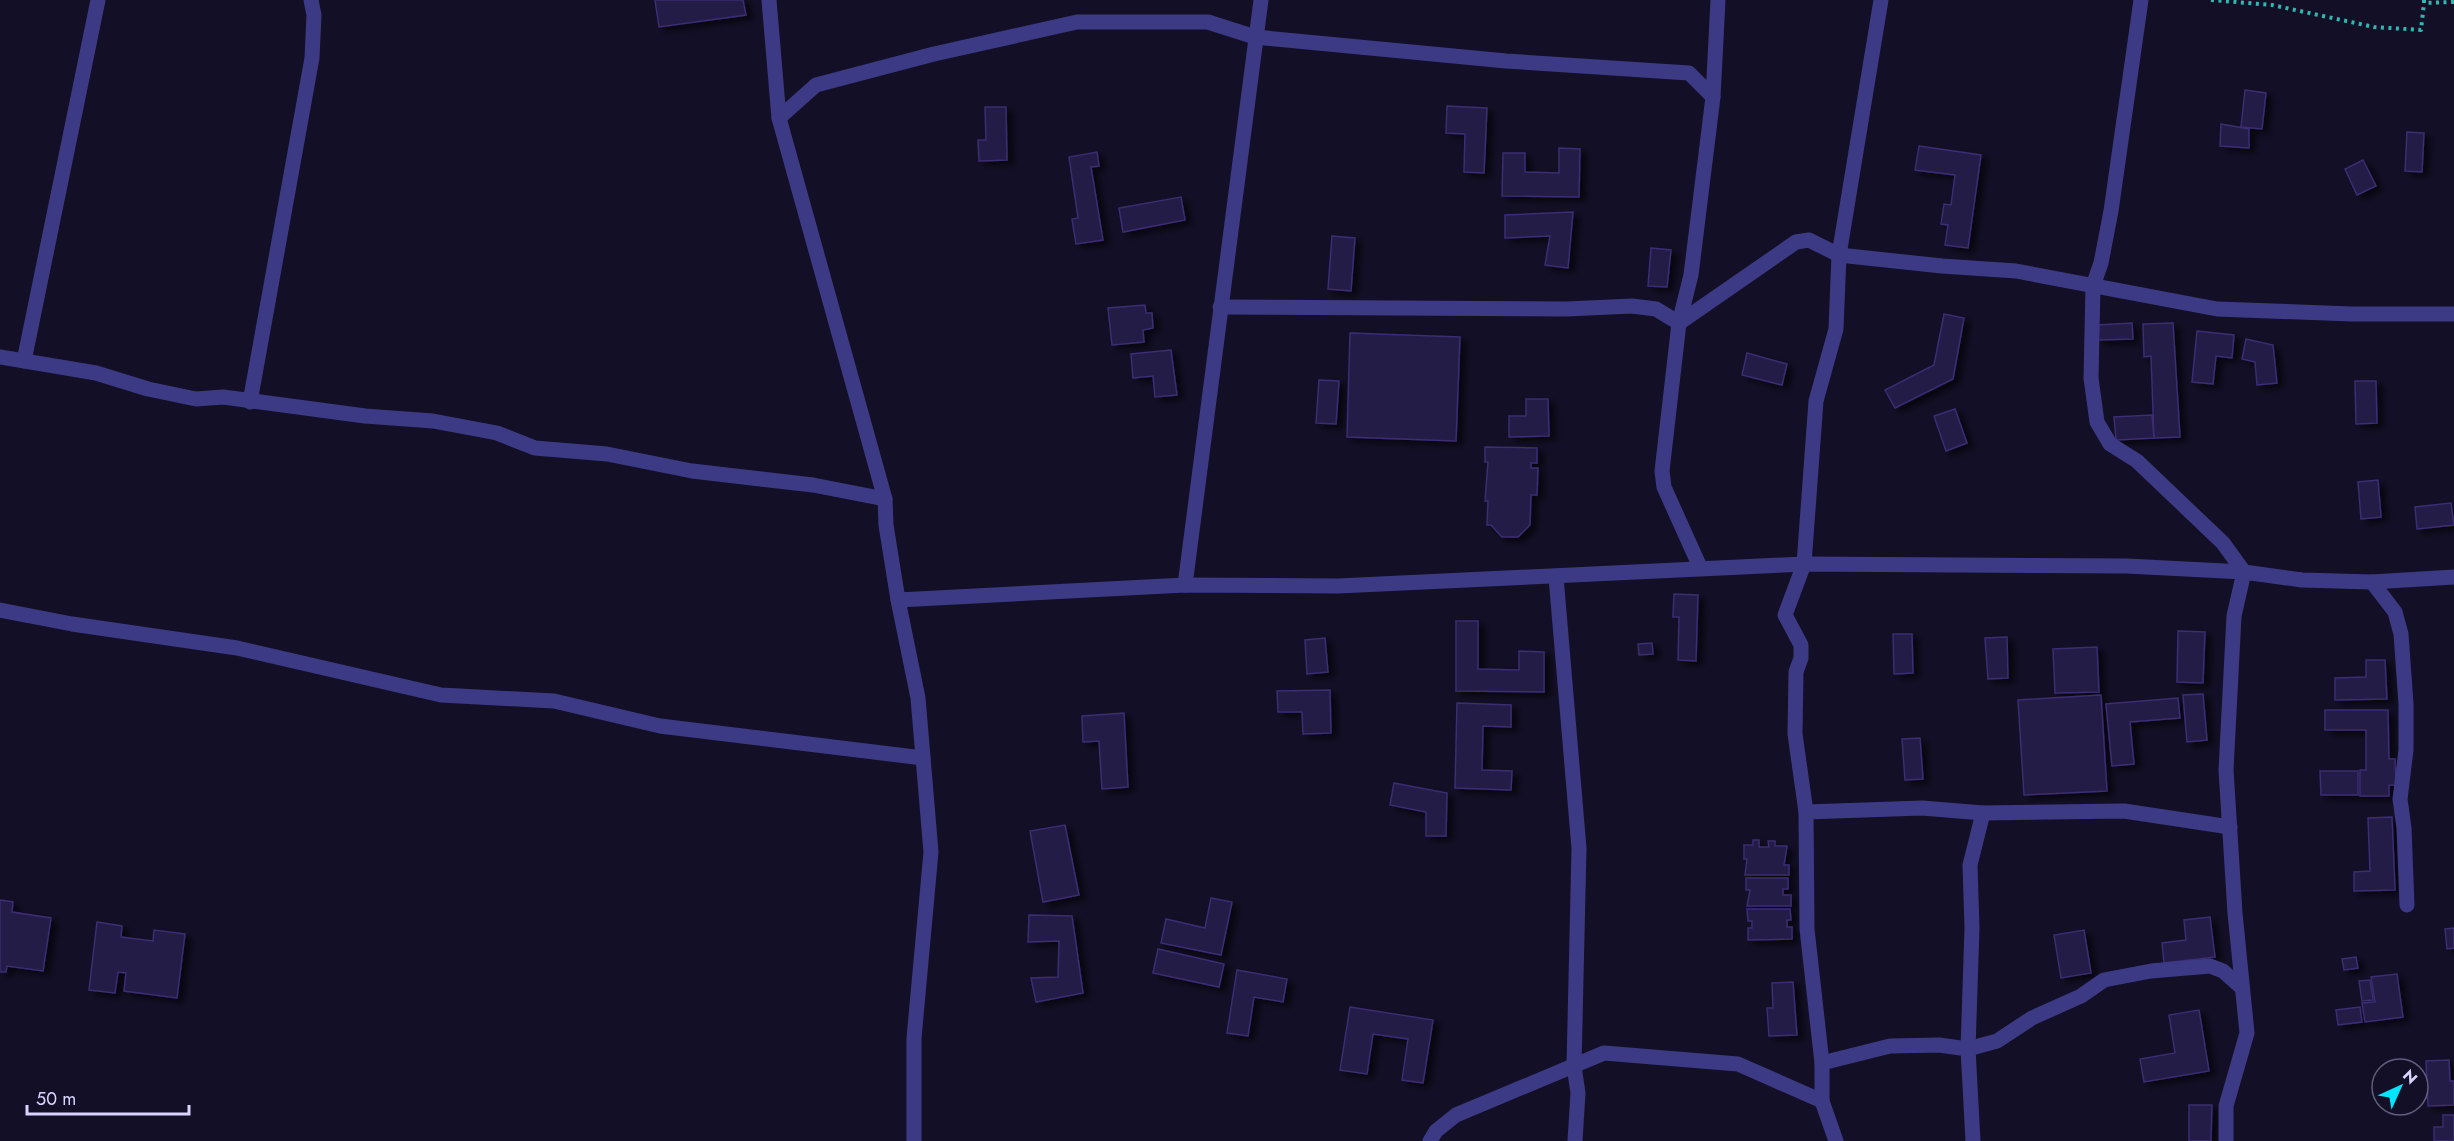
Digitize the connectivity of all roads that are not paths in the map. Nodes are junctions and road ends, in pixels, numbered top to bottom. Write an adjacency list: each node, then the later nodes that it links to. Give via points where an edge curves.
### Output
1 (98, 0): 17 (street)
2 (311, 0): 18 (street, via 312,58)
3 (769, 0): 10 (street)
4 (1261, 0): 8 (street)
5 (1718, 0): 9 (street)
6 (1881, 0): 11 (street)
7 (2141, 0): 12 (street, via 2111,211)
8 (1256, 37): 9 (street, via 1506,61 1689,73); 10 (street, via 1208,22 1077,22 816,85); 13 (street)
9 (1713, 98): 15 (street, via 1691,275)
10 (779, 118): 19 (street)
11 (1839, 255): 12 (street, via 2016,271); 15 (street, via 1809,240 1796,242); 20 (street, via 1836,329 1816,402)
12 (2093, 286): 14 (street, via 2217,309); 22 (street, via 2091,378 2097,422 2110,444 2137,461 2223,543)
13 (1220, 307): 15 (street, via 1632,306 1656,309); 26 (street)
14 (2454, 314)
15 (1679, 323): 21 (street, via 1662,471 1664,487)
16 (0, 357): 17 (street)
17 (24, 361): 18 (street, via 96,373 196,399 223,397)
18 (250, 402): 19 (street, via 433,421 497,433 535,448 607,454 692,471 813,485)
19 (885, 499): 27 (street)
20 (1804, 564): 21 (street); 22 (street, via 2127,566); 30 (street, via 1785,615 1801,645 1796,672 1795,734)
21 (1700, 567): 23 (street)
22 (2244, 572): 25 (street, via 2302,580); 32 (street, via 2234,616 2229,675 2226,770)
23 (1556, 576): 26 (street, via 1338,586); 37 (street, via 1579,848)
24 (2454, 577): 25 (street)
25 (2372, 582): 33 (street, via 2396,612 2402,634 2406,750 2400,799)
26 (1185, 585): 27 (street)
27 (898, 600): 29 (street, via 918,698)
28 (0, 610): 29 (street, via 237,648 441,694 554,701 660,726)
29 (923, 758): 39 (street, via 931,852 914,1038)
30 (1806, 812): 31 (street, via 1922,808); 36 (street, via 1807,929)
31 (1983, 813): 32 (street, via 2124,811); 35 (street, via 1970,865)
32 (2230, 827): 34 (street)
33 (2407, 905)
34 (2242, 988): 35 (street, via 2223,970 2210,966 2104,980 1997,1041); 44 (street, via 2247,1033 2226,1106)
35 (1968, 1048): 36 (street, via 1890,1046); 43 (street)
36 (1822, 1063): 38 (street)
37 (1574, 1066): 38 (street, via 1604,1053 1738,1064); 40 (street, via 1456,1115); 41 (street, via 1578,1093)
38 (1822, 1101): 42 (street)
39 (914, 1141)
40 (1430, 1141)
41 (1575, 1141)
42 (1836, 1141)
43 (1973, 1141)
44 (2226, 1141)

